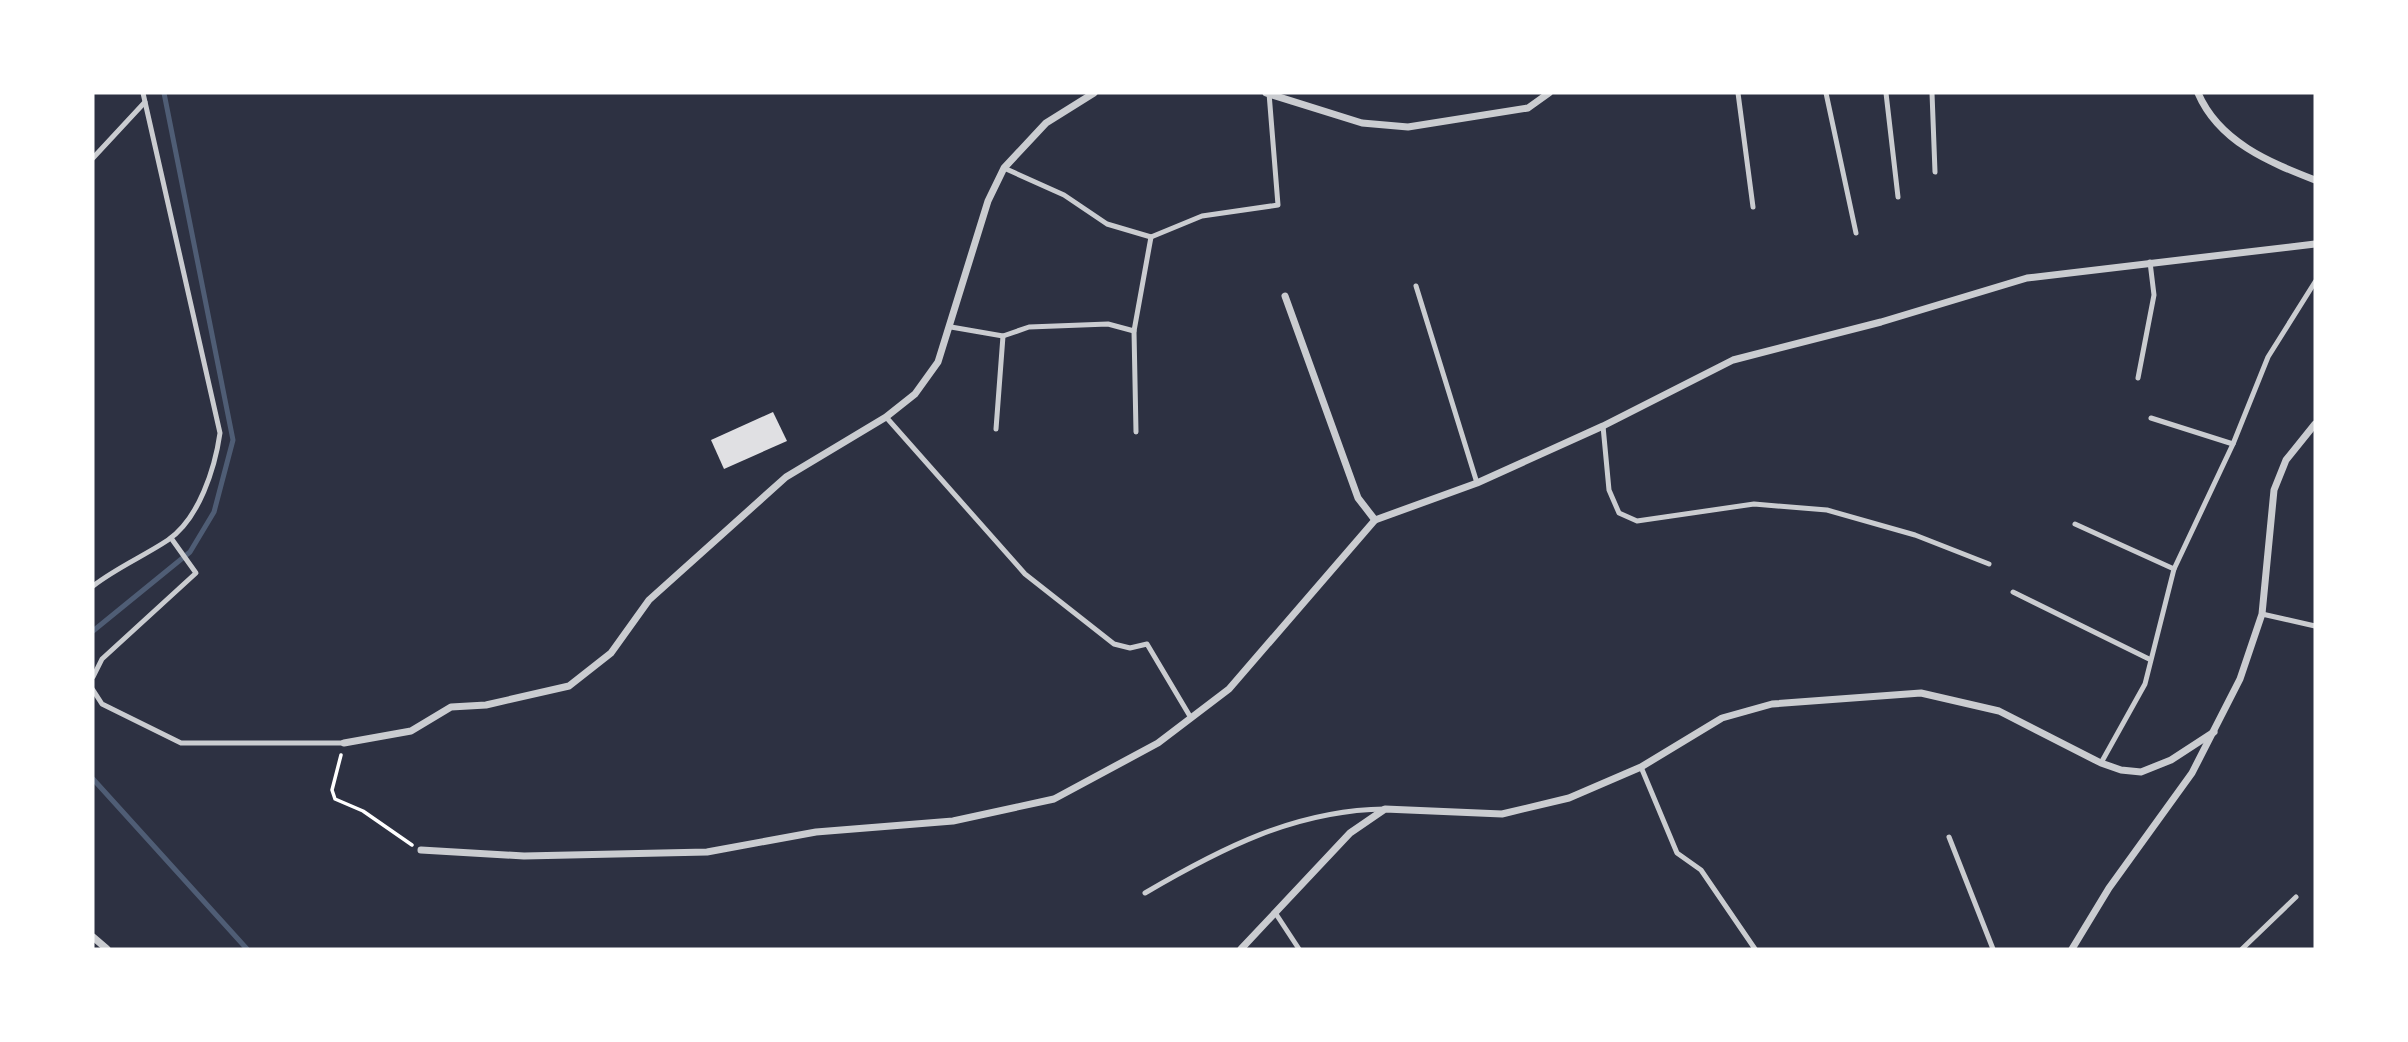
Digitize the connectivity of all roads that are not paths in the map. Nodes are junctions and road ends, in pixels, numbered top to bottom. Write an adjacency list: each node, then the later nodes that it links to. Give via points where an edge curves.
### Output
1 (143, 93): 10 (lane)
2 (1094, 93): 12 (street, via 1046,123)
3 (1267, 93): 4 (street, via 1362,123 1408,127 1528,108); 18 (lane, via 1278,205 1202,216)
4 (1549, 93)
5 (1738, 93): 16 (lane)
6 (1826, 93): 17 (lane)
7 (1886, 93): 15 (lane)
8 (1932, 93): 13 (lane)
9 (2198, 93): 14 (street, via 2206,112 2237,143)
10 (145, 102): 11 (lane); 38 (lane, via 220,433 204,492)
11 (93, 158)
12 (1004, 168): 18 (lane, via 1064,194 1107,224); 24 (street, via 988,201)
13 (1936, 172)
14 (2315, 180)
15 (1898, 197)
16 (1753, 207)
17 (1856, 233)
18 (1151, 237): 25 (lane)
19 (2315, 244): 20 (street)
20 (2150, 262): 27 (lane, via 2154,295); 31 (street, via 2027,278 1733,360)
21 (2315, 282): 34 (lane, via 2268,357)
22 (1416, 286): 35 (lane)
23 (1285, 296): 36 (street, via 1359,498)
24 (951, 327): 26 (lane); 28 (street, via 938,362 915,394)
25 (1134, 331): 26 (lane, via 1108,324 1042,326); 33 (lane)
26 (1003, 336): 32 (lane)
27 (2138, 378)
28 (886, 417): 48 (lane, via 1025,574 1114,644 1130,648 1147,644); 50 (street, via 786,477 649,600 611,653 569,686 486,705 451,707 411,731)
29 (2151, 418): 34 (lane)
30 (2315, 424): 43 (street, via 2286,460 2274,490)
31 (1603, 426): 35 (street); 39 (lane, via 1609,491 1619,513 1637,521 1754,504 1827,510 1915,535)
32 (996, 429)
33 (1136, 432)
34 (2233, 444): 40 (lane)
35 (1477, 483): 36 (street)
36 (1375, 520): 48 (street, via 1229,688)
37 (2075, 524): 40 (lane)
38 (171, 538): 41 (lane); 46 (lane, via 195,573 102,659)
39 (1989, 564)
40 (2174, 569): 45 (lane)
41 (93, 586)
42 (2013, 592): 45 (lane)
43 (2262, 614): 44 (lane); 49 (street, via 2240,679)
44 (2315, 626)
45 (2149, 659): 51 (lane, via 2145,684)
46 (93, 677)
47 (93, 690): 50 (lane, via 102,704 181,743)
48 (1191, 718): 55 (street, via 1158,743 1054,799 982,817 816,832 707,852 524,856)
49 (2214, 732): 51 (street, via 2141,772); 65 (street, via 2173,803 2109,888)
50 (344, 743)
51 (2101, 764): 52 (street, via 1999,711 1921,693 1772,704 1722,718)
52 (1641, 768): 53 (street, via 1569,798 1502,814); 63 (lane, via 1677,853 1701,870)
53 (1385, 809): 56 (lane, via 1349,809 1309,817 1210,855); 58 (street, via 1350,833)
54 (1949, 837): 64 (lane)
55 (421, 850)
56 (1145, 893)
57 (2296, 897): 66 (lane)
58 (1276, 915): 61 (street); 62 (lane)
59 (93, 937): 60 (street)
60 (107, 949)
61 (1241, 949)
62 (1299, 949)
63 (1755, 949)
64 (1993, 949)
65 (2072, 949)
66 (2242, 949)

